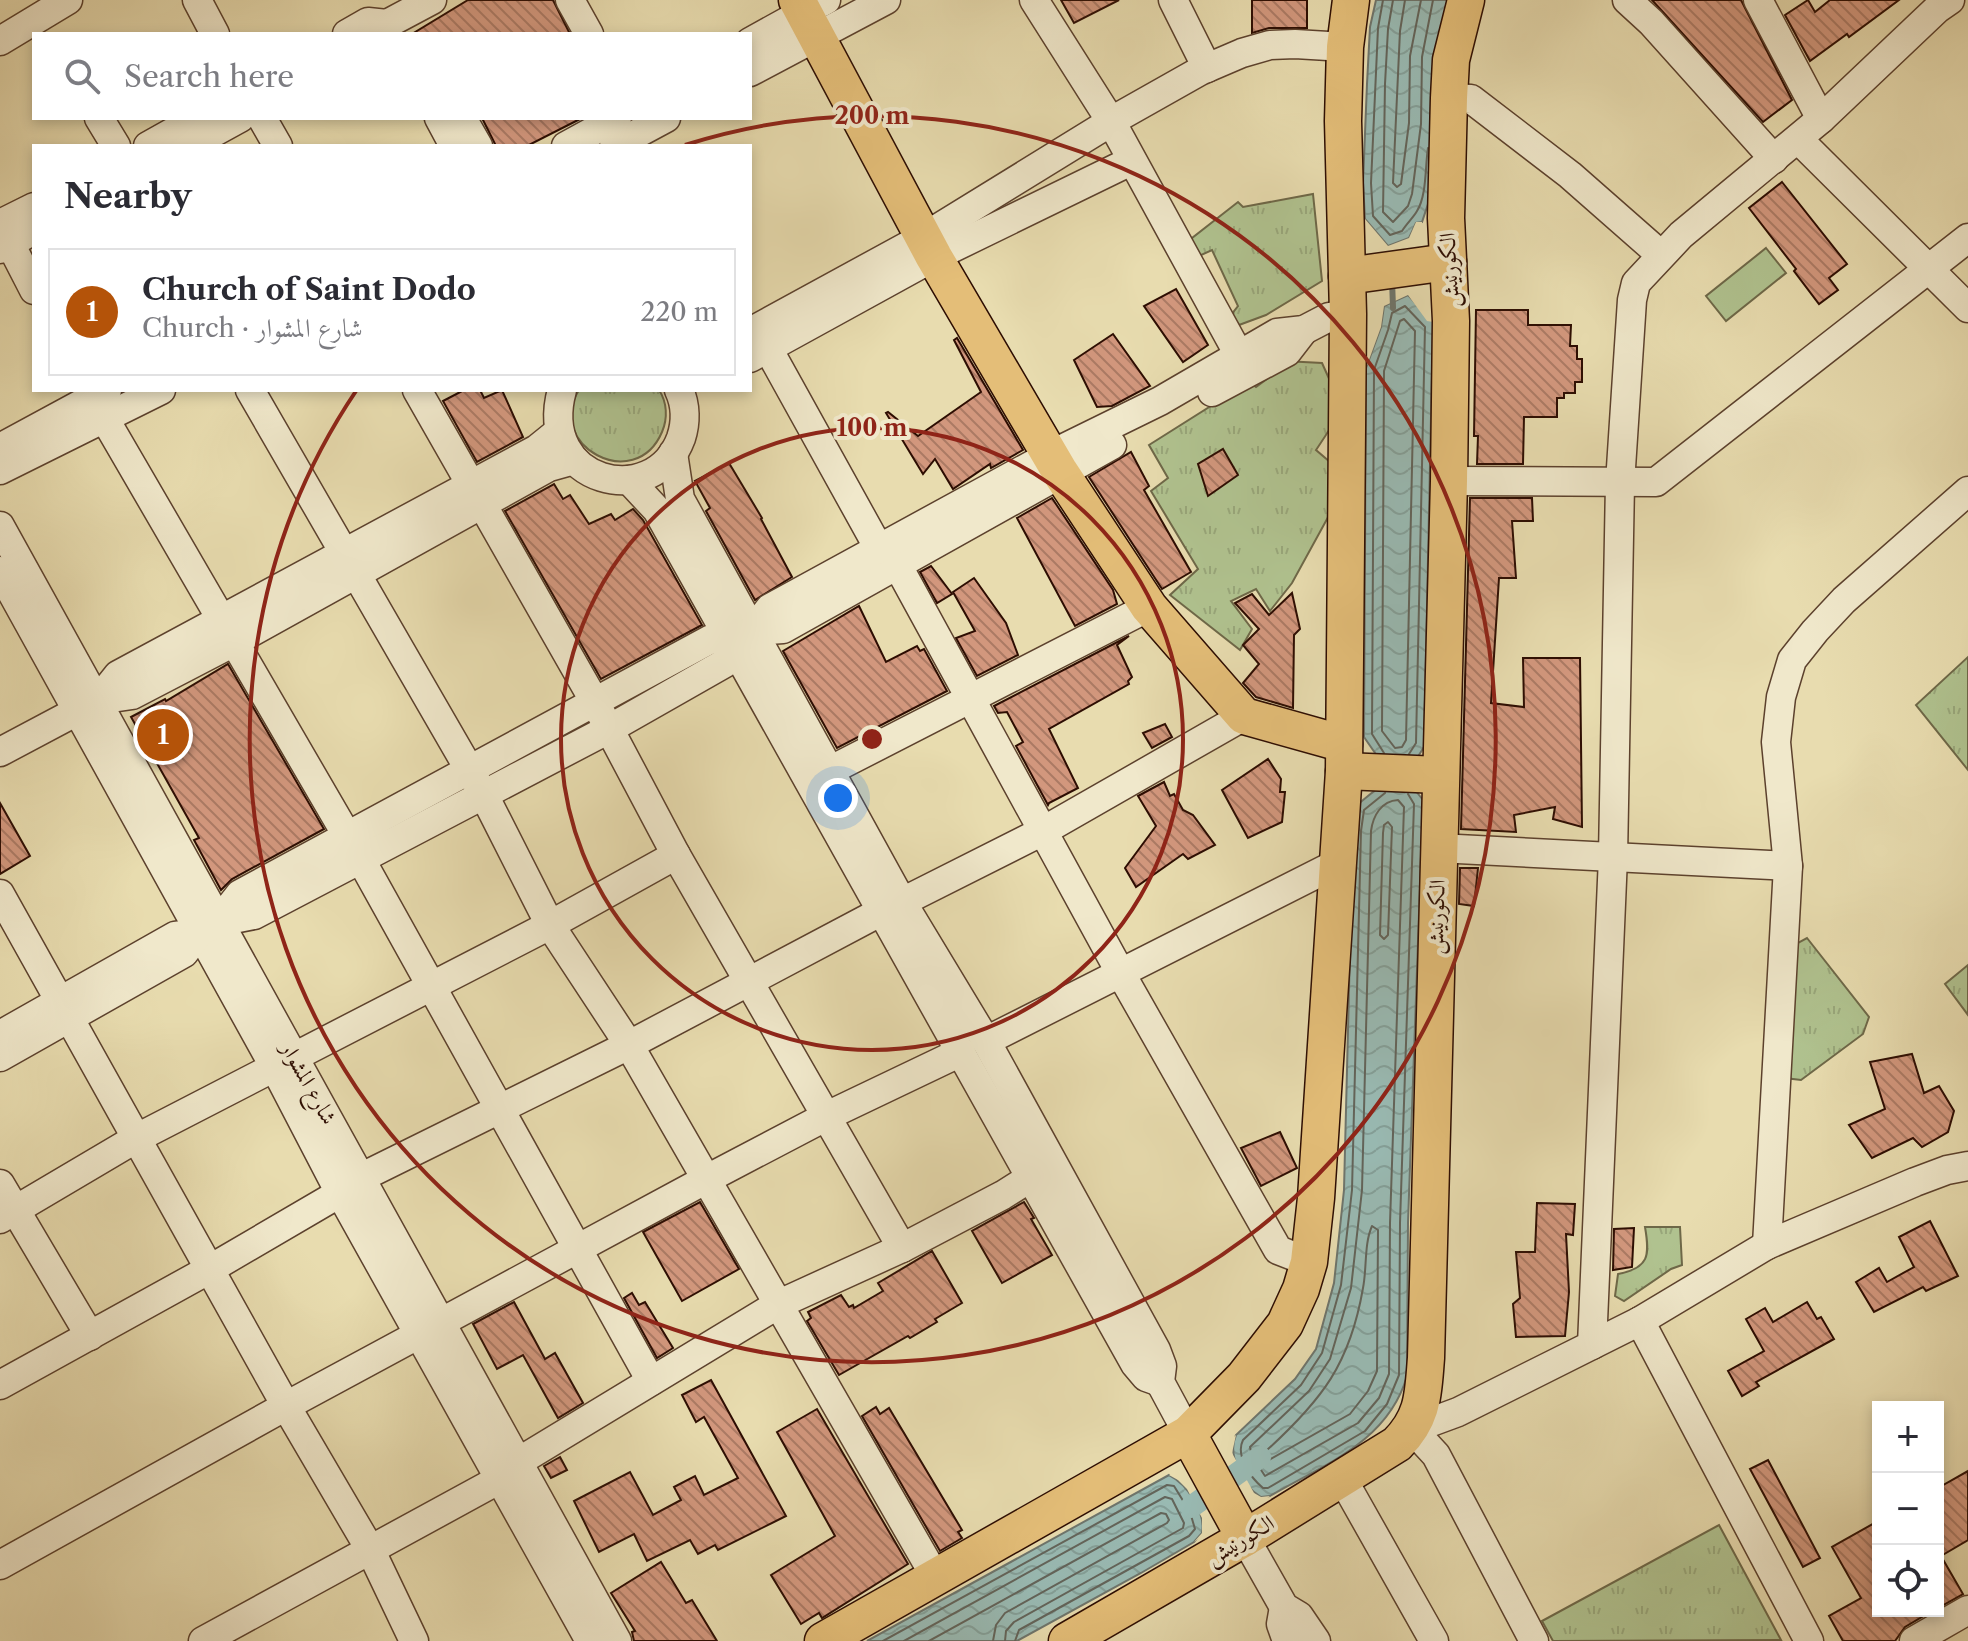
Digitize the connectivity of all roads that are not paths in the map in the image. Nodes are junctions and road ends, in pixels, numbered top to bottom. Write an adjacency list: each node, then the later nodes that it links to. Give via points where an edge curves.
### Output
1 (68, 0): 15 (street)
2 (197, 0): 16 (street)
3 (432, 0): 14 (street)
4 (570, 0): 18 (street)
5 (886, 0): 13 (street)
6 (1034, 0): 33 (street)
7 (1173, 0): 22 (street)
8 (1351, 0): 21 (main road)
9 (1466, 0): 24 (main road, الكورنيش, via 1451,60)
10 (1627, 0): 44 (street)
11 (1758, 0): 25 (street)
12 (1938, 2): 25 (street)
13 (811, 12): 20 (street); 23 (street); 49 (main road)
14 (393, 20): 17 (street, via 368,22)
15 (46, 25): 19 (street)
16 (214, 32)
17 (350, 32)
18 (588, 32)
19 (0, 41)
20 (752, 41)
21 (1345, 47): 22 (street, via 1270,45); 53 (main road, via 1343,163)
22 (1207, 68): 33 (street)
23 (752, 70)
24 (1449, 98): 50 (street, via 1471,99 1570,175); 51 (main road, الكورنيش, via 1446,218)
25 (1821, 119): 35 (street)
26 (100, 120): 36 (street)
27 (194, 120): 37 (street)
28 (236, 120): 38 (street)
29 (263, 120): 39 (street)
30 (440, 120): 40 (street)
31 (463, 120): 41 (street)
32 (613, 120): 42 (street)
33 (1112, 123): 45 (street); 49 (street)
34 (649, 128): 43 (street)
35 (1798, 139): 44 (street); 52 (street)
36 (115, 144)
37 (152, 144)
38 (193, 144)
39 (277, 144)
40 (453, 144)
41 (477, 144)
42 (570, 144)
43 (618, 144)
44 (1774, 159): 50 (street)
45 (1131, 161): 49 (street); 59 (street)
46 (32, 210): 47 (street)
47 (11, 237): 54 (street)
48 (1968, 238): 52 (street)
49 (929, 247): 58 (street); 70 (main road)
50 (1661, 255): 74 (street, via 1636,283 1632,300)
51 (1437, 264): 53 (main road); 73 (main road, الكورنيش, via 1451,321)
52 (1929, 269): 55 (street); 74 (street, via 1656,482)
53 (1353, 276): 56 (main road)
54 (32, 285)
55 (1968, 308)
56 (1348, 314): 57 (street); 89 (main road)
57 (1304, 330): 59 (street, via 1277,333); 70 (street, via 1287,352)
58 (755, 337): 78 (street)
59 (1239, 355): 70 (street)
60 (147, 392): 65 (street)
61 (251, 392): 79 (street)
62 (418, 392): 76 (street)
63 (561, 392): 66 (street)
64 (686, 394): 68 (street, via 683,431)
65 (98, 399): 67 (street); 71 (street); 82 (street)
66 (558, 432): 69 (street); 76 (street)
67 (0, 448)
68 (673, 453): 72 (street, via 661,466); 83 (street, via 680,499)
69 (574, 460): 72 (street, via 590,473); 76 (street)
70 (1056, 463): 78 (street); 81 (main road)
71 (0, 470)
72 (629, 480): 83 (street, via 657,510)
73 (1449, 481): 74 (street); 91 (main road, الكورنيش)
74 (1620, 483): 97 (street)
75 (1968, 491): 99 (street, via 1844,600 1792,660 1776,742)
76 (477, 494): 79 (street); 86 (street)
77 (0, 526): 85 (street, شارع المشوار)
78 (888, 556): 83 (street, via 783,629); 84 (street)
79 (351, 563): 82 (street); 92 (street)
80 (0, 571): 85 (street, شارع المشوار)
81 (1149, 607): 84 (street); 87 (main road)
82 (226, 632): 85 (street, via 118,675); 94 (street)
83 (742, 637): 86 (street, via 725,663); 90 (street); 101 (street)
84 (971, 699): 90 (street); 93 (street)
85 (88, 706): 88 (street); 103 (street, شارع المشوار)
86 (602, 716): 92 (street); 96 (street)
87 (1244, 716): 89 (main road); 93 (street)
88 (0, 752)
89 (1350, 762): 91 (main road); 98 (main road)
90 (829, 771): 101 (street)
91 (1432, 774): 95 (main road, الكورنيش)
92 (477, 783): 94 (street); 102 (street)
93 (1043, 831): 101 (street); 104 (street)
94 (353, 848): 103 (street, via 254,915); 106 (street)
95 (1438, 848): 97 (street); 136 (main road, الكورنيش, via 1426,1358 1422,1407)
96 (676, 855): 102 (street); 105 (street)
97 (1613, 857): 99 (street); 131 (street)
98 (1340, 862): 104 (street); 125 (main road)
99 (1788, 866): 122 (street)
100 (0, 894): 107 (street)
101 (892, 907): 105 (street); 110 (street)
102 (550, 925): 106 (street); 109 (street)
103 (208, 927): 107 (street, via 184,953); 112 (street, شارع المشوار)
104 (1120, 972): 110 (street); 125 (street, via 1278,1250)
105 (750, 981): 109 (street); 114 (street)
106 (430, 987): 112 (street); 113 (street)
107 (64, 1010): 108 (street); 111 (street); 115 (street)
108 (0, 1035)
109 (629, 1045): 113 (street); 118 (street)
110 (974, 1046): 114 (street); 117 (street); 133 (street, via 1156,1350)
111 (0, 1057)
112 (285, 1063): 115 (street); 120 (street, شارع المشوار)
113 (499, 1111): 120 (street); 124 (street)
114 (827, 1116): 118 (street); 123 (street)
115 (137, 1138): 121 (street); 126 (street)
116 (1968, 1166): 122 (street, via 1915,1182)
117 (1030, 1178): 123 (street); 133 (street, via 1135,1364 1146,1377)
118 (705, 1180): 124 (street); 127 (street)
119 (0, 1184): 121 (street)
120 (350, 1186): 126 (street); 129 (street, شارع المشوار)
121 (8, 1215): 130 (street)
122 (1767, 1245): 128 (street)
123 (902, 1248): 127 (street)
124 (578, 1250): 129 (street); 132 (street)
125 (1309, 1262): 137 (main road, via 1285,1324)
126 (210, 1269): 130 (street); 135 (street)
127 (777, 1305): 132 (street); 143 (street)
128 (1640, 1321): 131 (street); 156 (street)
129 (431, 1329): 135 (street); 138 (street, شارع المشوار)
130 (90, 1336): 134 (street)
131 (1592, 1345): 136 (street, via 1458,1412)
132 (651, 1381): 138 (street)
133 (1160, 1382): 137 (street)
134 (0, 1385)
135 (286, 1406): 141 (street); 142 (street)
136 (1412, 1429): 139 (main road, الكورنيش); 155 (street, via 1436,1455)
137 (1194, 1446): 140 (main road); 143 (main road)
138 (509, 1470): 141 (street); 148 (street, شارع المشوار); 149 (street, شارع المشوار)
139 (1342, 1478): 140 (main road, الكورنيش); 154 (street)
140 (1240, 1528): 144 (street); 151 (main road, الكورنيش)
141 (371, 1551): 146 (street); 147 (street)
142 (0, 1565)
143 (936, 1578): 150 (main road)
144 (1284, 1607): 152 (street, via 1281,1624); 153 (street, via 1306,1624)
145 (1968, 1610): 157 (street)
146 (203, 1641)
147 (414, 1641)
148 (590, 1641)
149 (617, 1641)
150 (823, 1641)
151 (1067, 1641)
152 (1287, 1641)
153 (1316, 1641)
154 (1434, 1641)
155 (1534, 1641)
156 (1809, 1641)
157 (1914, 1641)

